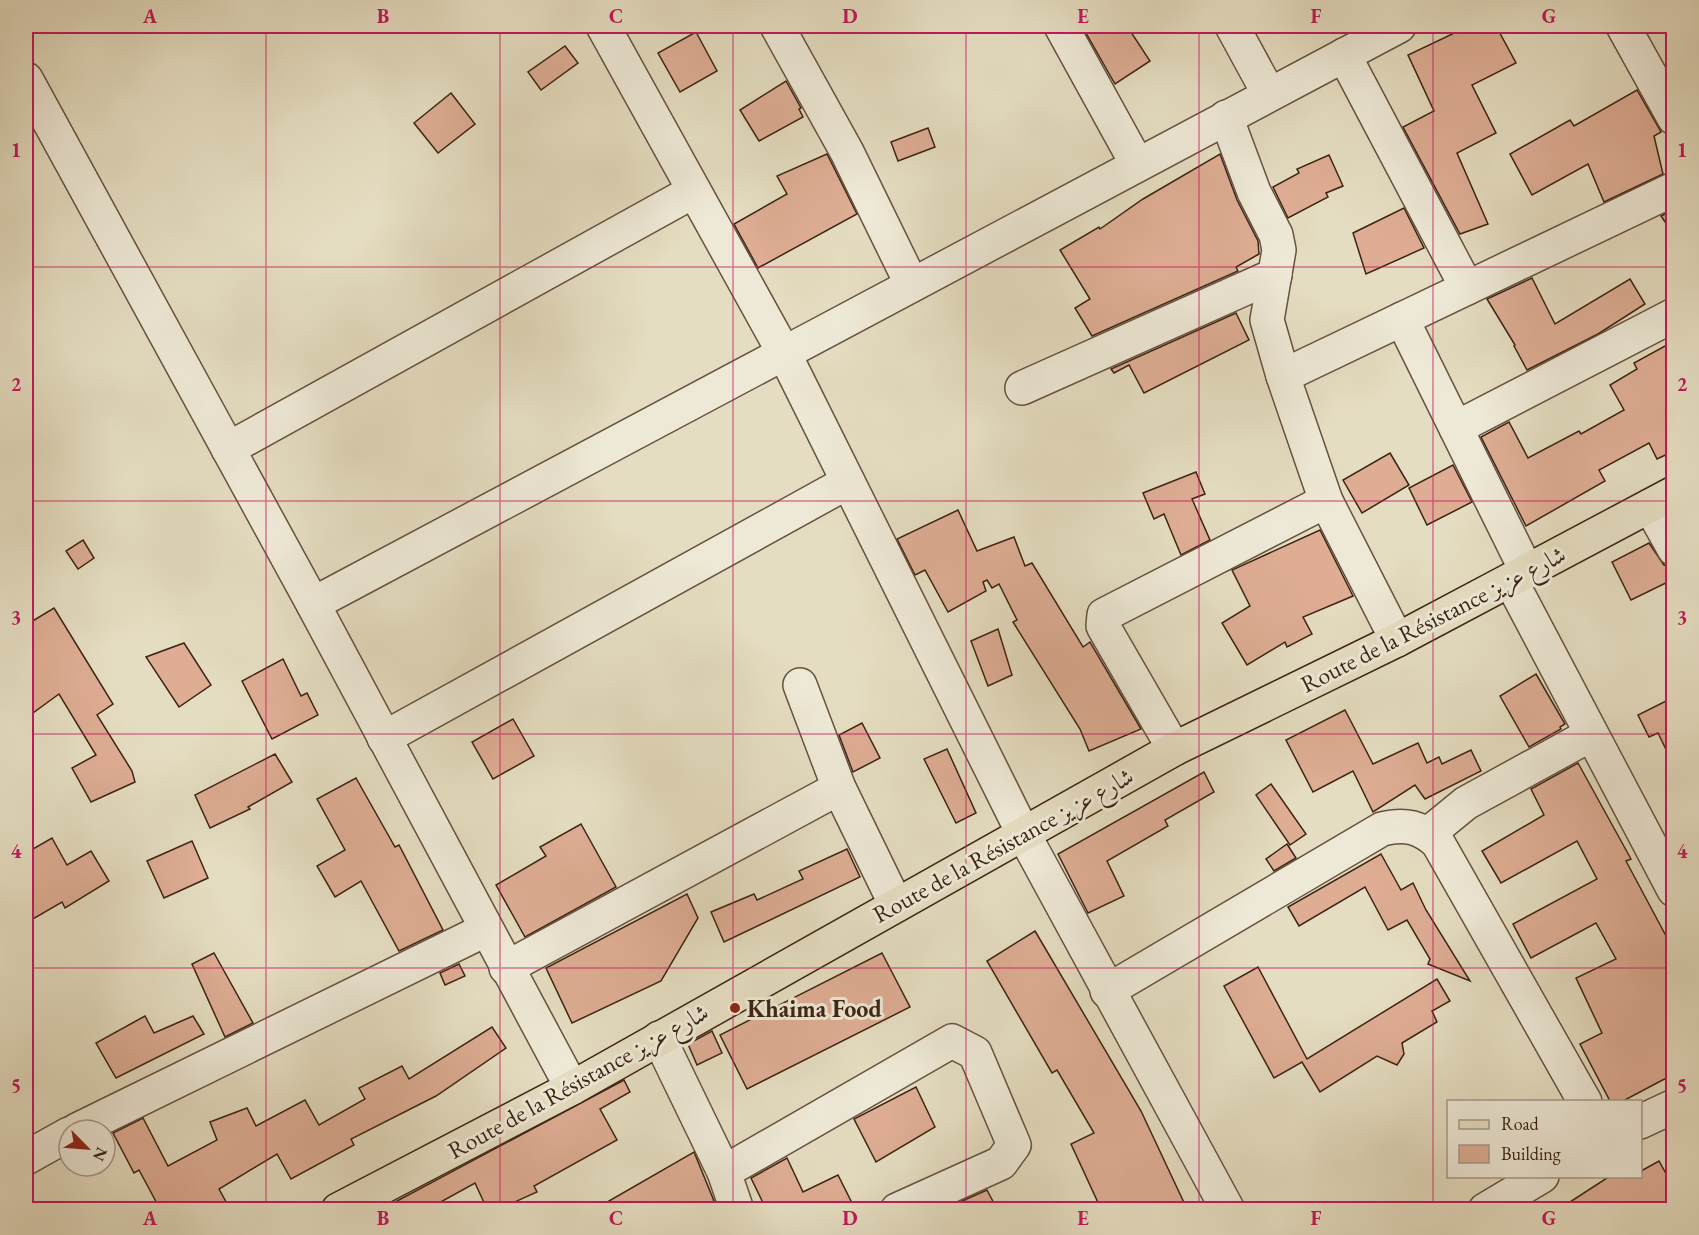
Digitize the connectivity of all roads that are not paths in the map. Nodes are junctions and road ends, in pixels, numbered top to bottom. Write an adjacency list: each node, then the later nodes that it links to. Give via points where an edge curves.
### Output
1 (603, 26): 14 (street)
2 (777, 26): 16 (street, via 847,152)
3 (1061, 26): 12 (street)
4 (1232, 26): 9 (street)
5 (1399, 26): 7 (street)
6 (1623, 26): 11 (street)
7 (1344, 55): 9 (street); 17 (street)
8 (26, 79): 24 (street)
9 (1269, 94): 10 (street)
10 (1226, 117): 12 (street); 15 (street, via 1254,192 1276,235 1279,263)
11 (1674, 118)
12 (1137, 164): 16 (street)
13 (1674, 189): 17 (street)
14 (694, 191): 20 (street); 24 (street)
15 (1275, 275): 21 (street, via 1267,321); 22 (street)
16 (912, 285): 20 (street)
17 (1467, 288): 19 (street)
18 (1674, 315): 23 (street)
19 (1401, 319): 21 (street); 23 (street)
20 (784, 354): 25 (street); 30 (street)
21 (1283, 376): 27 (street)
22 (1022, 388)
23 (1456, 428): 29 (street)
24 (228, 449): 30 (street)
25 (848, 483): 34 (street); 37 (street)
26 (1662, 499): 28 (street); 29 (main road, Route de la Résistance شارع عزيز)
27 (1326, 501): 31 (street); 35 (street, via 1104,615 1103,626)
28 (1674, 549)
29 (1519, 576): 31 (main road, Route de la Résistance شارع عزيز); 33 (street)
30 (313, 604): 34 (street)
31 (1397, 640): 35 (main road, Route de la Résistance شارع عزيز)
32 (800, 685): 36 (street)
33 (1590, 735): 38 (street, via 1466,804); 39 (street)
34 (384, 738): 41 (street)
35 (1174, 750): 37 (main road, Route de la Résistance شارع عزيز)
36 (839, 788): 40 (street); 42 (street)
37 (1023, 833): 40 (main road, Route de la Résistance شارع عزيز); 43 (street)
38 (1428, 834): 43 (street, via 1404,826 1382,829); 46 (street, via 1438,843)
39 (1674, 890)
40 (896, 905): 44 (main road, Route de la Résistance شارع عزيز)
41 (485, 930): 42 (street); 48 (street)
42 (506, 968): 45 (street)
43 (1107, 991): 57 (street)
44 (659, 1038): 45 (main road, Route de la Résistance شارع عزيز); 52 (street)
45 (572, 1088): 54 (main road, Route de la Résistance شارع عزيز)
46 (1584, 1100)
47 (1674, 1106): 49 (street)
48 (101, 1118)
49 (1642, 1122)
50 (57, 1141): 51 (street)
51 (26, 1158)
52 (724, 1172): 55 (street); 56 (street, via 952,1041 975,1053 1014,1145 1001,1164)
53 (1539, 1178): 58 (street)
54 (338, 1209)
55 (737, 1209)
56 (897, 1209)
57 (1228, 1209)
58 (1485, 1209)

